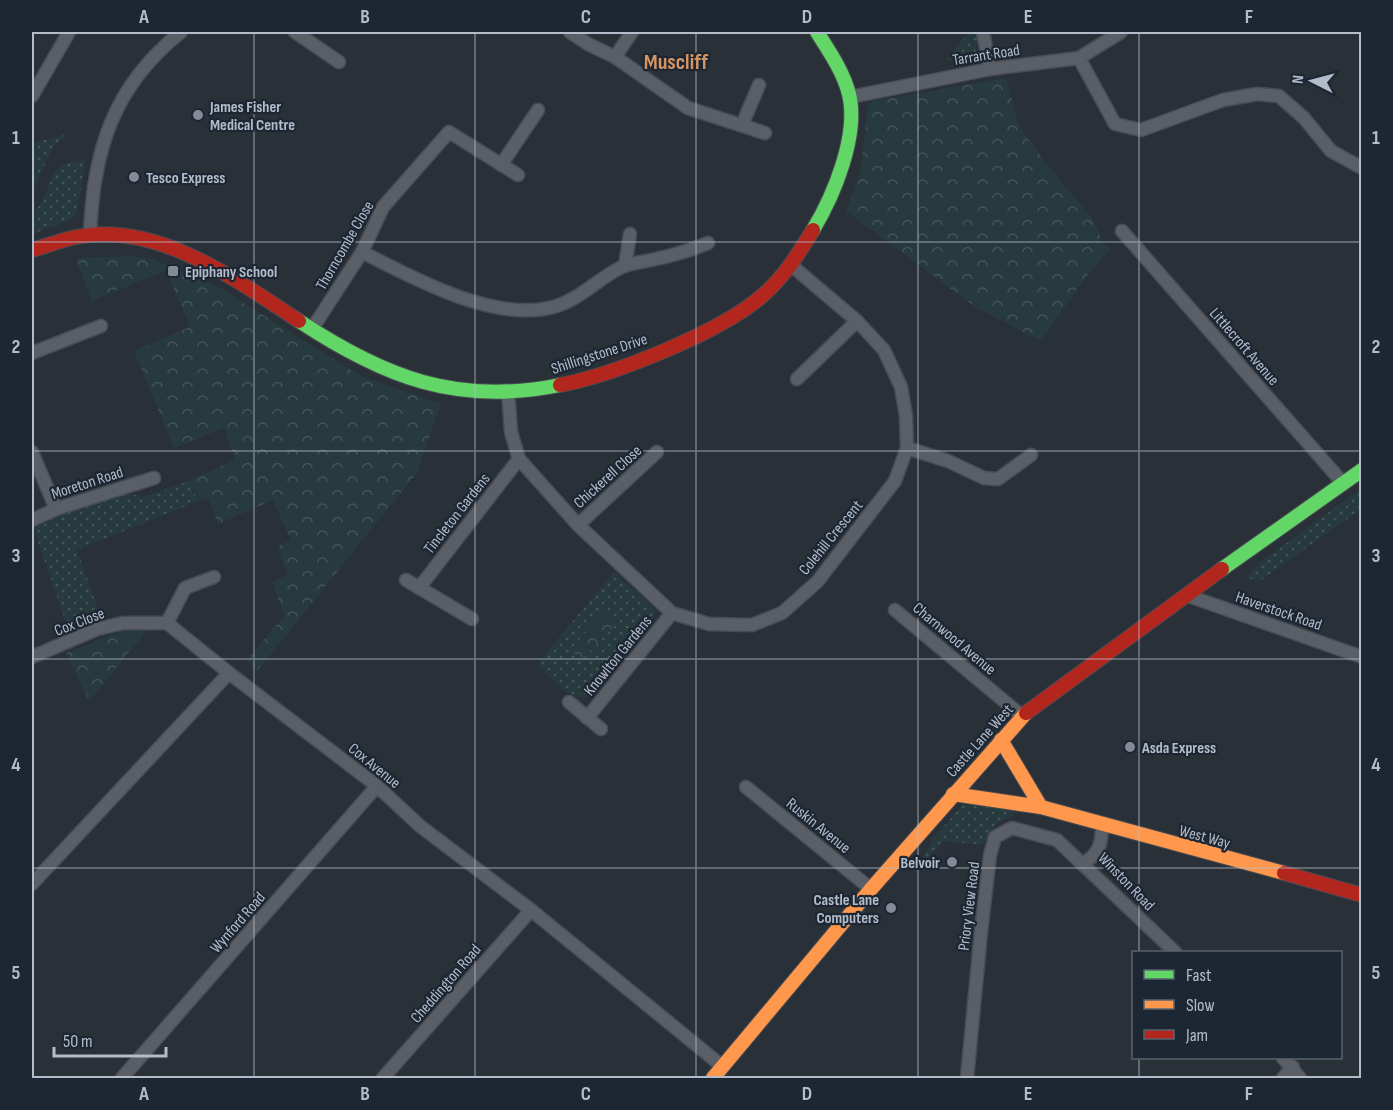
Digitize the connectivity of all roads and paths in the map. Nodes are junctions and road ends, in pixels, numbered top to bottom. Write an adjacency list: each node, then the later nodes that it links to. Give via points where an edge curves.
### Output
1 (69, 32): 14 (street)
2 (182, 32): 24 (street, via 159,51 116,111 99,155)
3 (296, 32): 11 (street)
4 (570, 32): 9 (street)
5 (632, 32): 9 (street)
6 (817, 32): 15 (street, Shillingstone Drive)
7 (983, 32): 12 (street)
8 (1121, 32): 10 (street, Tarrant Road)
9 (615, 57): 17 (street, via 688,108)
10 (1079, 58): 12 (street, Tarrant Road); 20 (street, via 1115,124 1142,130 1223,100 1257,94 1279,96 1304,118 1331,151)
11 (339, 62)
12 (990, 69): 15 (street, Tarrant Road)
13 (759, 85): 17 (street)
14 (32, 96)
15 (850, 97): 29 (street, Shillingstone Drive, via 846,156 829,205)
16 (538, 110): 19 (street)
17 (742, 125): 18 (street)
18 (765, 133)
19 (501, 165): 21 (street, Thorncombe Close); 27 (street, Thorncombe Close, via 449,132 383,207)
20 (1362, 168)
21 (518, 175)
22 (1122, 231): 43 (street, Littlecroft Avenue)
23 (630, 234): 28 (street)
24 (90, 235): 26 (street, Shillingstone Drive); 32 (street, Shillingstone Drive, via 154,242 199,258)
25 (708, 243): 28 (street)
26 (32, 250)
27 (362, 252): 28 (street, via 426,284 494,306 526,310 552,308 579,296); 32 (street, Thorncombe Close)
28 (625, 266)
29 (791, 266): 30 (street, Colehill Crescent); 35 (street, Shillingstone Drive, via 752,304 635,362 560,386)
30 (857, 321): 34 (street); 36 (street, Colehill Crescent, via 884,350 901,387)
31 (101, 326): 33 (street)
32 (312, 329): 35 (street, Shillingstone Drive, via 355,356 426,384 468,392)
33 (32, 353)
34 (797, 379)
35 (508, 391): 40 (street, Colehill Crescent)
36 (907, 448): 39 (street, via 984,478 998,479); 52 (street, Colehill Crescent, via 895,481 817,582 782,613 752,625 709,624)
37 (657, 452): 46 (street, Chickerell Close)
38 (32, 453): 44 (street)
39 (1031, 455)
40 (519, 459): 46 (street, Colehill Crescent); 49 (street, Tincleton Gardens)
41 (1362, 470): 43 (street, Castle Lane West)
42 (154, 478): 44 (street, Moreton Road)
43 (1343, 483): 50 (street, Castle Lane West)
44 (56, 509): 45 (street, Moreton Road)
45 (32, 520)
46 (578, 525): 52 (street, Colehill Crescent)
47 (214, 577): 54 (street, via 184,588)
48 (406, 580): 49 (street)
49 (419, 588): 53 (street)
50 (1186, 595): 56 (street, Haverstock Road); 59 (street, Castle Lane West)
51 (895, 610): 59 (street, Charnwood Avenue)
52 (672, 613): 60 (street, Knowlton Gardens)
53 (472, 620)
54 (167, 623): 55 (street, Cox Close, via 123,622); 57 (street)
55 (32, 657)
56 (1362, 657)
57 (230, 673): 63 (street, Cox Avenue); 69 (street)
58 (569, 702): 60 (street, Knowlton Gardens)
59 (1022, 716): 62 (street, Castle Lane West)
60 (587, 718): 61 (street, Knowlton Gardens)
61 (601, 729)
62 (1001, 740): 65 (street, Castle Lane West); 66 (street)
63 (377, 786): 72 (street, Cox Avenue, via 420,826); 77 (street, Wynford Road)
64 (746, 787): 70 (street, Ruskin Avenue)
65 (953, 794): 66 (street, West Way); 70 (street, Castle Lane West)
66 (1041, 807): 67 (street, West Way)
67 (1102, 826): 68 (street, Winston Road, via 1102,843 1093,858); 71 (street, West Way)
68 (1083, 863): 73 (street, Winston Road); 80 (street, Priory View Road, via 1056,840 1027,830 1012,828 995,837 982,921)
69 (32, 884)
70 (871, 889): 75 (street, Castle Lane West)
71 (1362, 895)
72 (531, 910): 75 (street, Cox Avenue); 78 (street, Cheddington Road)
73 (1174, 951)
74 (1284, 1059): 76 (street)
75 (722, 1066): 79 (street, Castle Lane West)
76 (1293, 1067): 81 (street); 82 (street)
77 (122, 1078)
78 (383, 1078)
79 (713, 1078)
80 (967, 1078)
81 (1283, 1078)
82 (1300, 1078)

